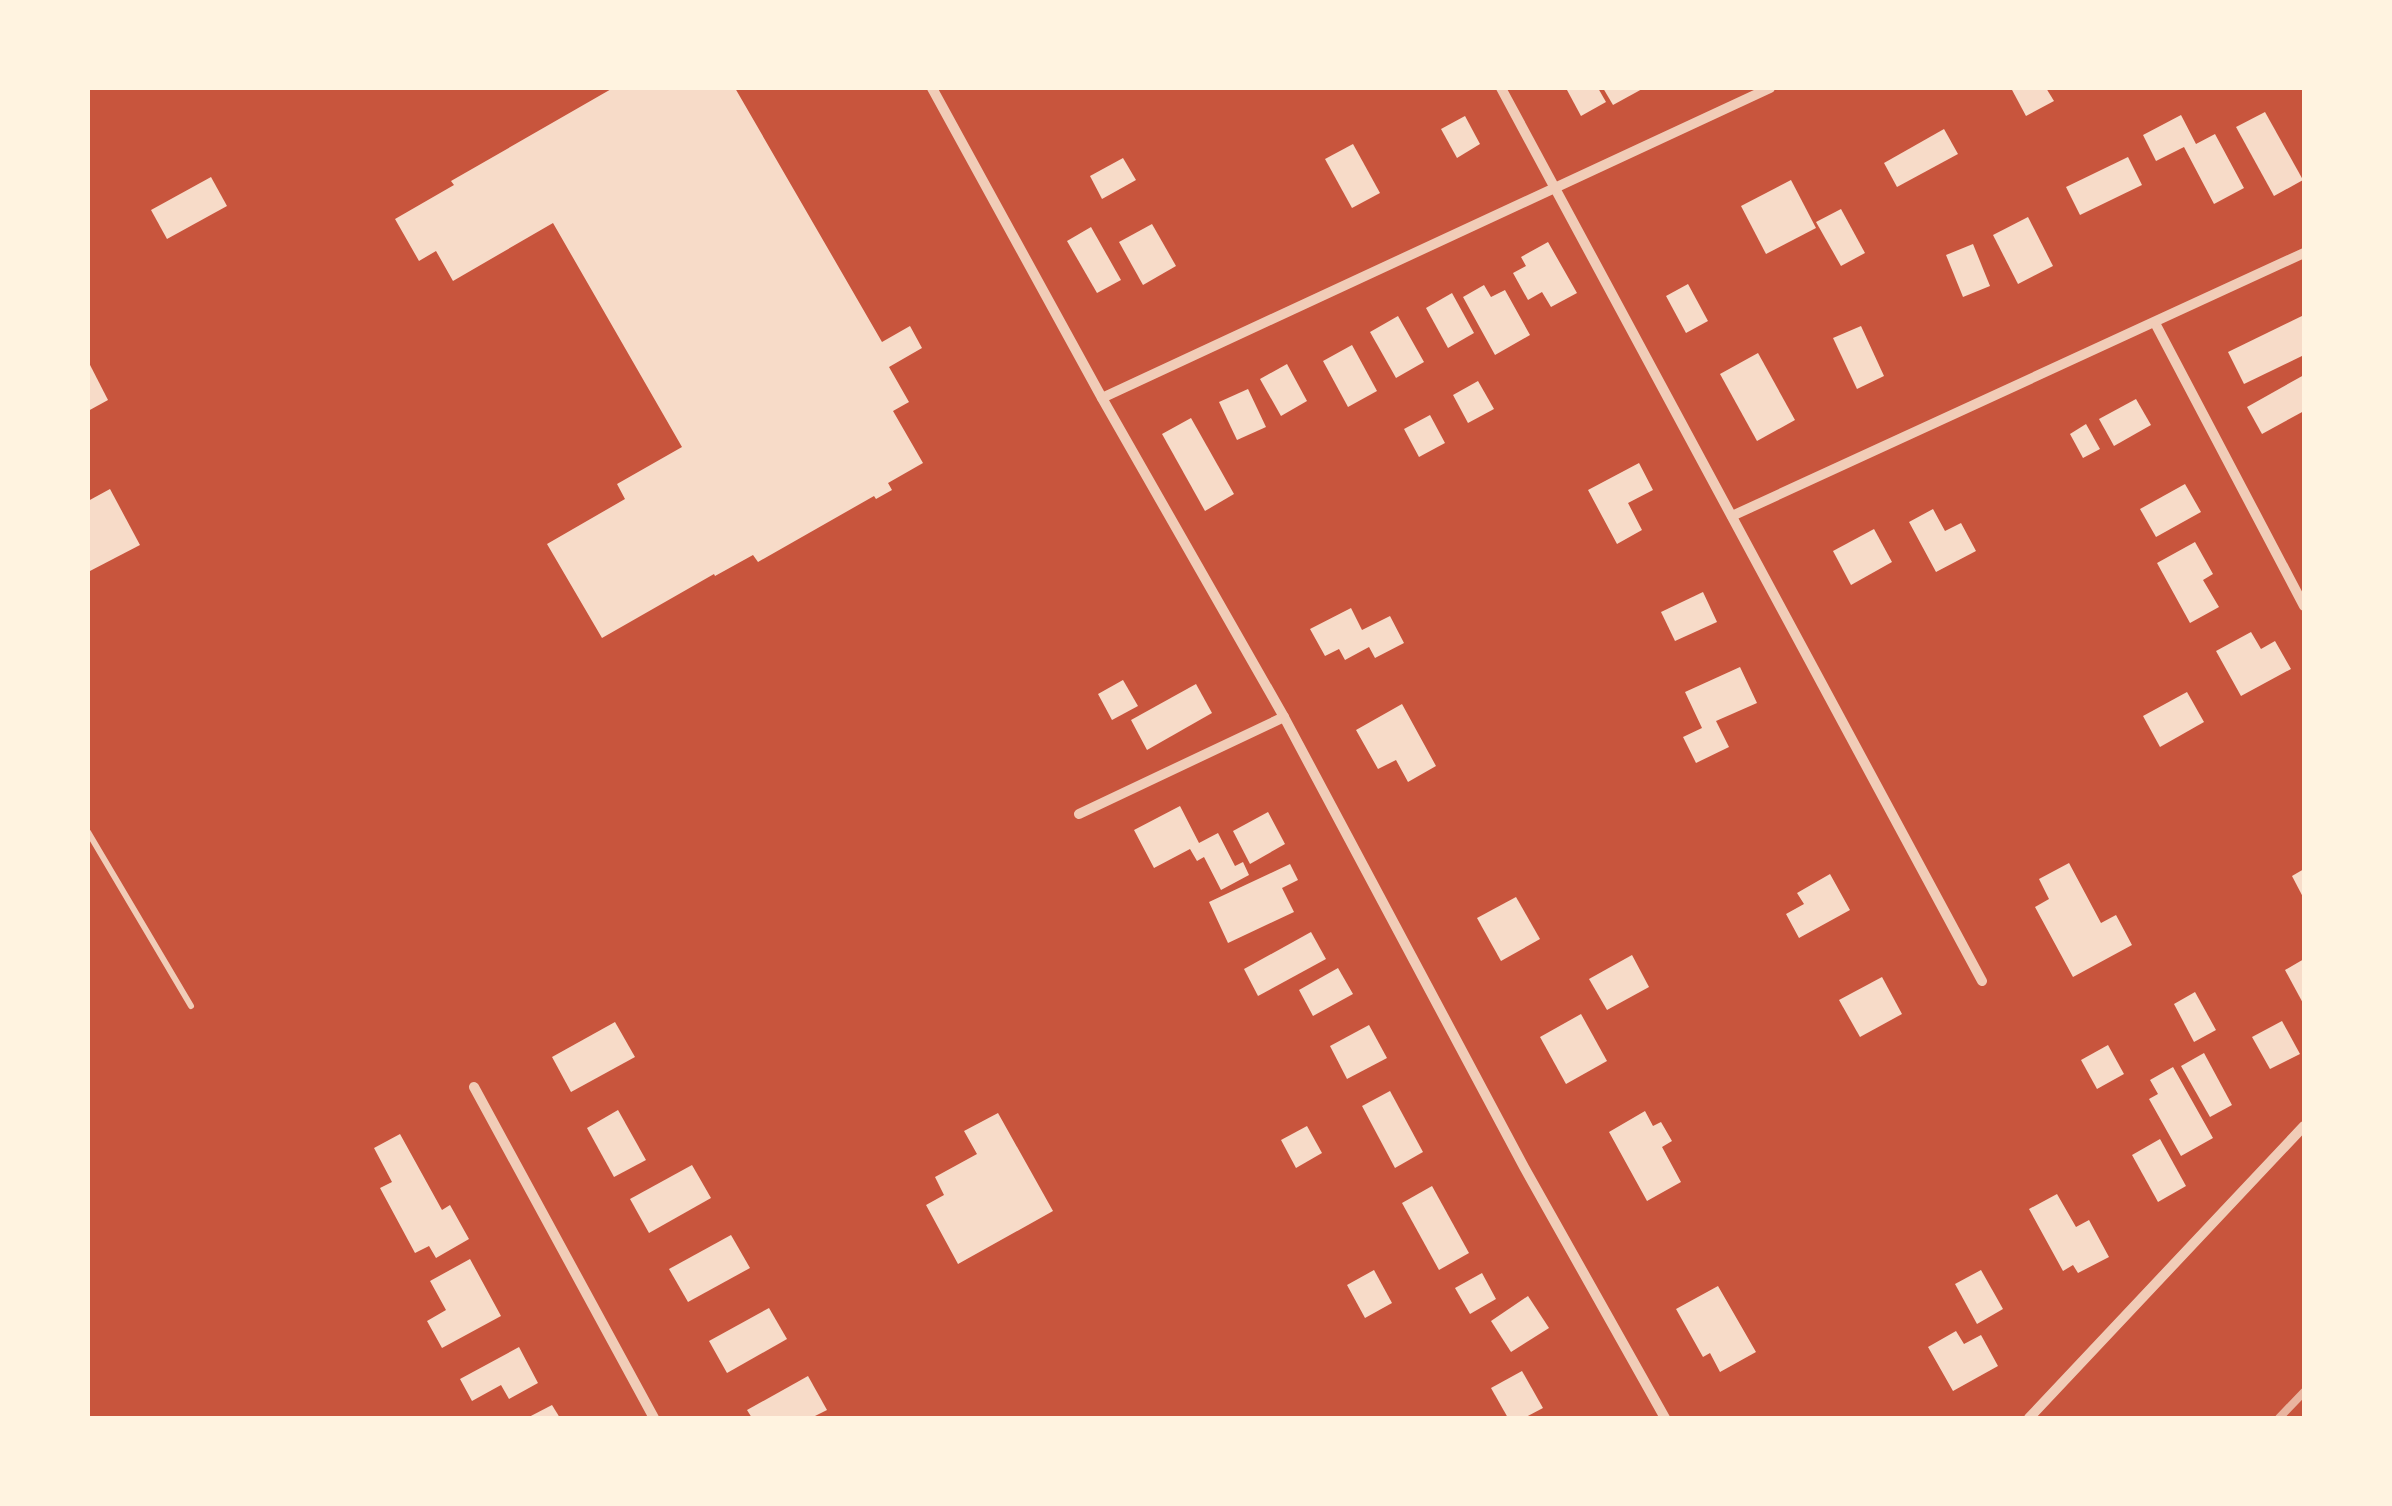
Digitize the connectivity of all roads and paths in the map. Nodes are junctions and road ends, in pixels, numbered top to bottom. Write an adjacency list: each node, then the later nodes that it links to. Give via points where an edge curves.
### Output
1 (932, 88): 7 (street)
2 (1501, 88): 4 (street)
3 (1770, 88): 4 (street)
4 (1556, 187): 7 (street); 8 (street)
5 (2304, 253): 6 (street)
6 (2155, 323): 8 (street); 9 (street)
7 (1102, 398): 10 (street)
8 (1732, 516): 13 (street)
9 (2304, 606)
10 (1284, 717): 11 (street); 18 (street)
11 (1078, 814)
12 (88, 832): 14 (lane)
13 (1982, 981)
14 (191, 1006)
15 (474, 1088): 17 (street)
16 (2304, 1126): 19 (street)
17 (654, 1418)
18 (1665, 1418)
19 (2029, 1418)

